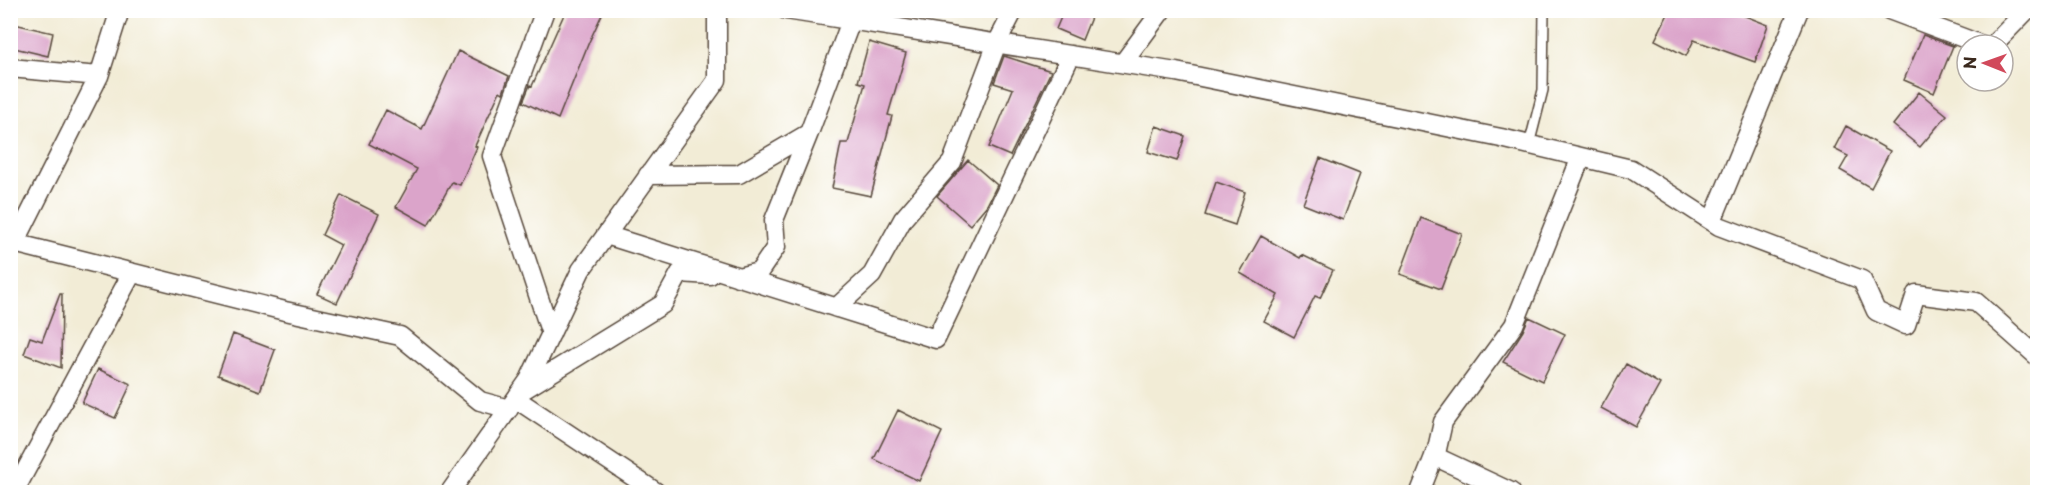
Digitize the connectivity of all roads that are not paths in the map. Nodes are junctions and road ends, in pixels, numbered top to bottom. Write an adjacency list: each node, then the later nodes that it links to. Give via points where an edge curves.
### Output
1 (120, 10): 18 (street)
2 (545, 10): 29 (street, via 492,156)
3 (717, 10): 22 (street, via 717,80)
4 (786, 10): 11 (street)
5 (1014, 10): 14 (street)
6 (1162, 10): 16 (street)
7 (1544, 10): 20 (lane, via 1543,90)
8 (1799, 10): 23 (street)
9 (1889, 10): 13 (street)
10 (2027, 10): 12 (street)
11 (851, 21): 14 (street); 19 (street)
12 (2005, 33)
13 (1955, 35)
14 (997, 44): 15 (street); 28 (street, via 952,162 903,219 872,275)
15 (1071, 56): 16 (street); 28 (street, via 936,339)
16 (1123, 63): 20 (street)
17 (10, 68): 18 (street)
18 (99, 76): 25 (street)
19 (809, 133): 22 (street, via 740,174); 27 (street, via 774,220 776,247 759,272)
20 (1529, 145): 21 (street)
21 (1581, 157): 23 (street, via 1631,169); 32 (street, via 1514,326 1443,422)
22 (648, 175): 24 (street)
23 (1712, 221): 30 (street, via 1862,280 1876,311 1906,325 1916,294 1976,302)
24 (606, 235): 27 (street); 29 (street, via 581,270)
25 (15, 238): 26 (street)
26 (132, 273): 31 (street, via 400,336 480,401); 33 (street)
27 (739, 277): 28 (street); 31 (street, via 680,273 663,304)
28 (836, 308)
29 (551, 334): 31 (street)
30 (2037, 357)
31 (515, 400): 34 (street); 35 (street)
32 (1434, 456): 36 (street); 37 (street)
33 (14, 492)
34 (450, 492)
35 (656, 492)
36 (1420, 492)
37 (1511, 492)

